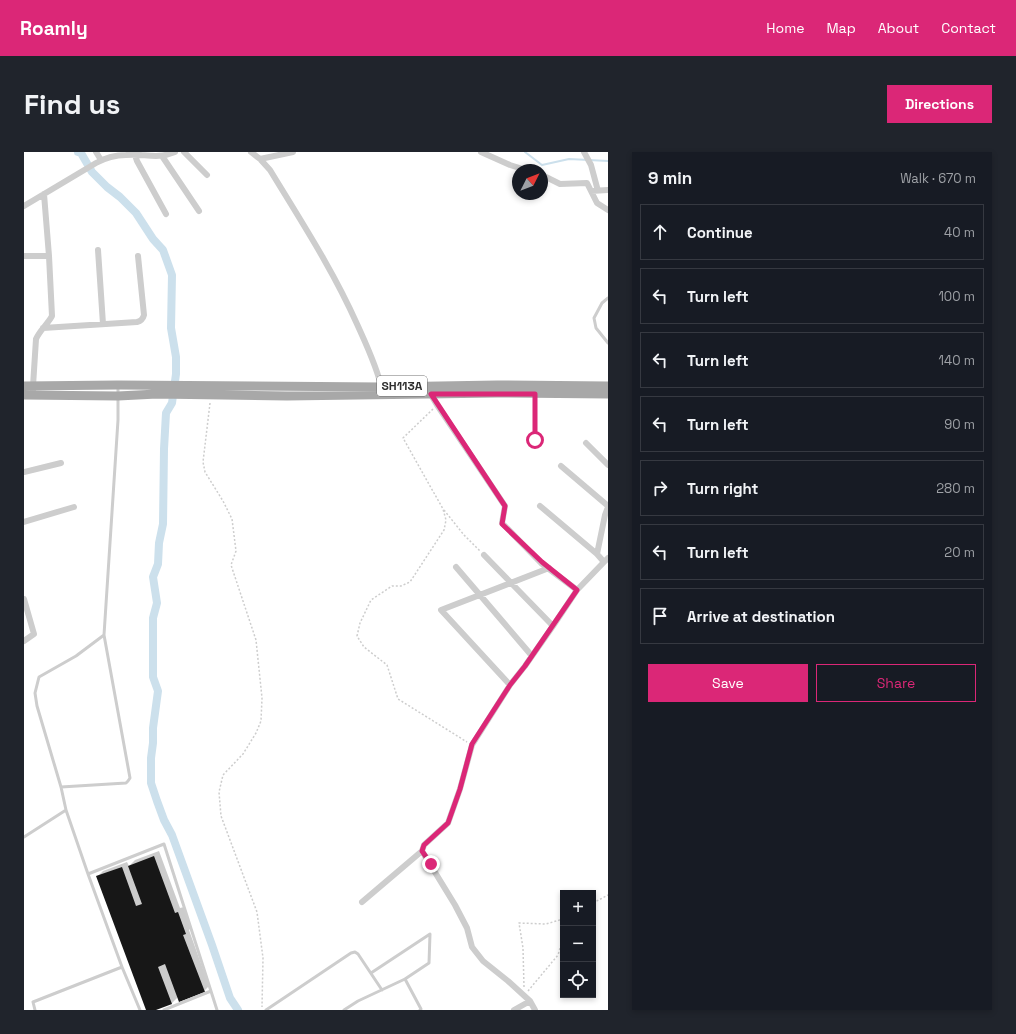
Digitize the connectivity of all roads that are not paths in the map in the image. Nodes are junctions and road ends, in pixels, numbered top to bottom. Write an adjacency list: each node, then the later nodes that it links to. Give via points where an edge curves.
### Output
1 (96, 152): 11 (street)
2 (175, 152): 9 (street)
3 (184, 152): 13 (street)
4 (251, 152): 10 (street)
5 (293, 152): 10 (street)
6 (481, 152): 12 (street)
7 (134, 153): 9 (street); 11 (street); 22 (street)
8 (585, 154): 16 (street)
9 (165, 155): 21 (street)
10 (260, 159): 37 (street, via 270,170 344,296 363,337)
11 (99, 162): 18 (street)
12 (512, 166)
13 (206, 175)
14 (548, 178): 17 (street, via 560,184 587,183)
15 (608, 190): 16 (street)
16 (598, 191): 17 (street)
17 (591, 192): 20 (street, via 597,203)
18 (44, 194): 19 (street); 25 (street)
19 (24, 206)
20 (608, 210)
21 (199, 211)
22 (166, 214)
23 (98, 250): 28 (street)
24 (24, 256): 25 (street)
25 (49, 256): 29 (street, via 52,316)
26 (138, 256): 28 (street, via 143,318 137,322)
27 (608, 298): 30 (lane, via 602,303 594,318 596,328)
28 (103, 324): 29 (street)
29 (43, 328): 36 (street, via 36,339)
30 (608, 343)
31 (118, 385): 33 (main road, SH113A); 36 (main road, SH113A); 40 (lane)
32 (608, 386): 35 (main road, SH113A, via 490,385)
33 (158, 390): 34 (main road, SH113A); 40 (main road, SH113A)
34 (197, 390): 37 (main road, SH113A); 37 (main road, SH113A, via 211,395 287,396)
35 (430, 390): 37 (main road, SH113A); 38 (main road, SH113A); 55 (street, via 437,405 505,506 502,524)
36 (28, 391): 40 (main road, SH113A)
37 (382, 391)
38 (535, 394): 39 (main road, SH113A); 41 (lane)
39 (608, 394)
40 (118, 396): 61 (lane)
41 (535, 440)
42 (586, 443): 44 (street)
43 (61, 463): 46 (street)
44 (608, 465)
45 (561, 466): 49 (street)
46 (24, 472)
47 (540, 506): 51 (street)
48 (74, 507): 50 (street)
49 (608, 507): 51 (street)
50 (24, 522)
51 (597, 554): 53 (street)
52 (484, 555): 56 (street)
53 (606, 560): 57 (street)
54 (456, 567): 58 (street)
55 (549, 568): 56 (street); 57 (street)
56 (511, 583): 58 (street); 60 (street)
57 (577, 590): 60 (street)
58 (480, 595): 63 (street); 64 (street, via 441,610)
59 (24, 599): 62 (street, via 34,634)
60 (553, 626): 63 (street)
61 (104, 635): 65 (lane, via 76,656 39,677 36,684 37,706); 65 (lane, via 130,778 126,783)
62 (24, 642)
63 (532, 656): 64 (street)
64 (510, 685): 68 (street, via 472,744 448,823 424,845)
65 (61, 787): 66 (lane)
66 (66, 810): 67 (lane); 69 (lane)
67 (24, 837)
68 (422, 851): 70 (street); 76 (street, via 467,928 472,947 483,961)
69 (88, 874): 71 (lane); 75 (lane, via 164,844)
70 (362, 902)
71 (122, 967): 77 (lane, via 33,1002); 78 (lane)
72 (371, 973): 73 (lane, via 430,934 429,963); 74 (lane); 81 (lane, via 358,954 351,953)
73 (404, 979): 74 (lane); 83 (lane)
74 (382, 990): 82 (lane)
75 (211, 991): 79 (lane); 80 (lane)
76 (530, 1001): 84 (street); 85 (street)
77 (34, 1010)
78 (140, 1010)
79 (164, 1010)
80 (217, 1010)
81 (266, 1010)
82 (344, 1010)
83 (420, 1010)
84 (514, 1010)
85 (535, 1010)

